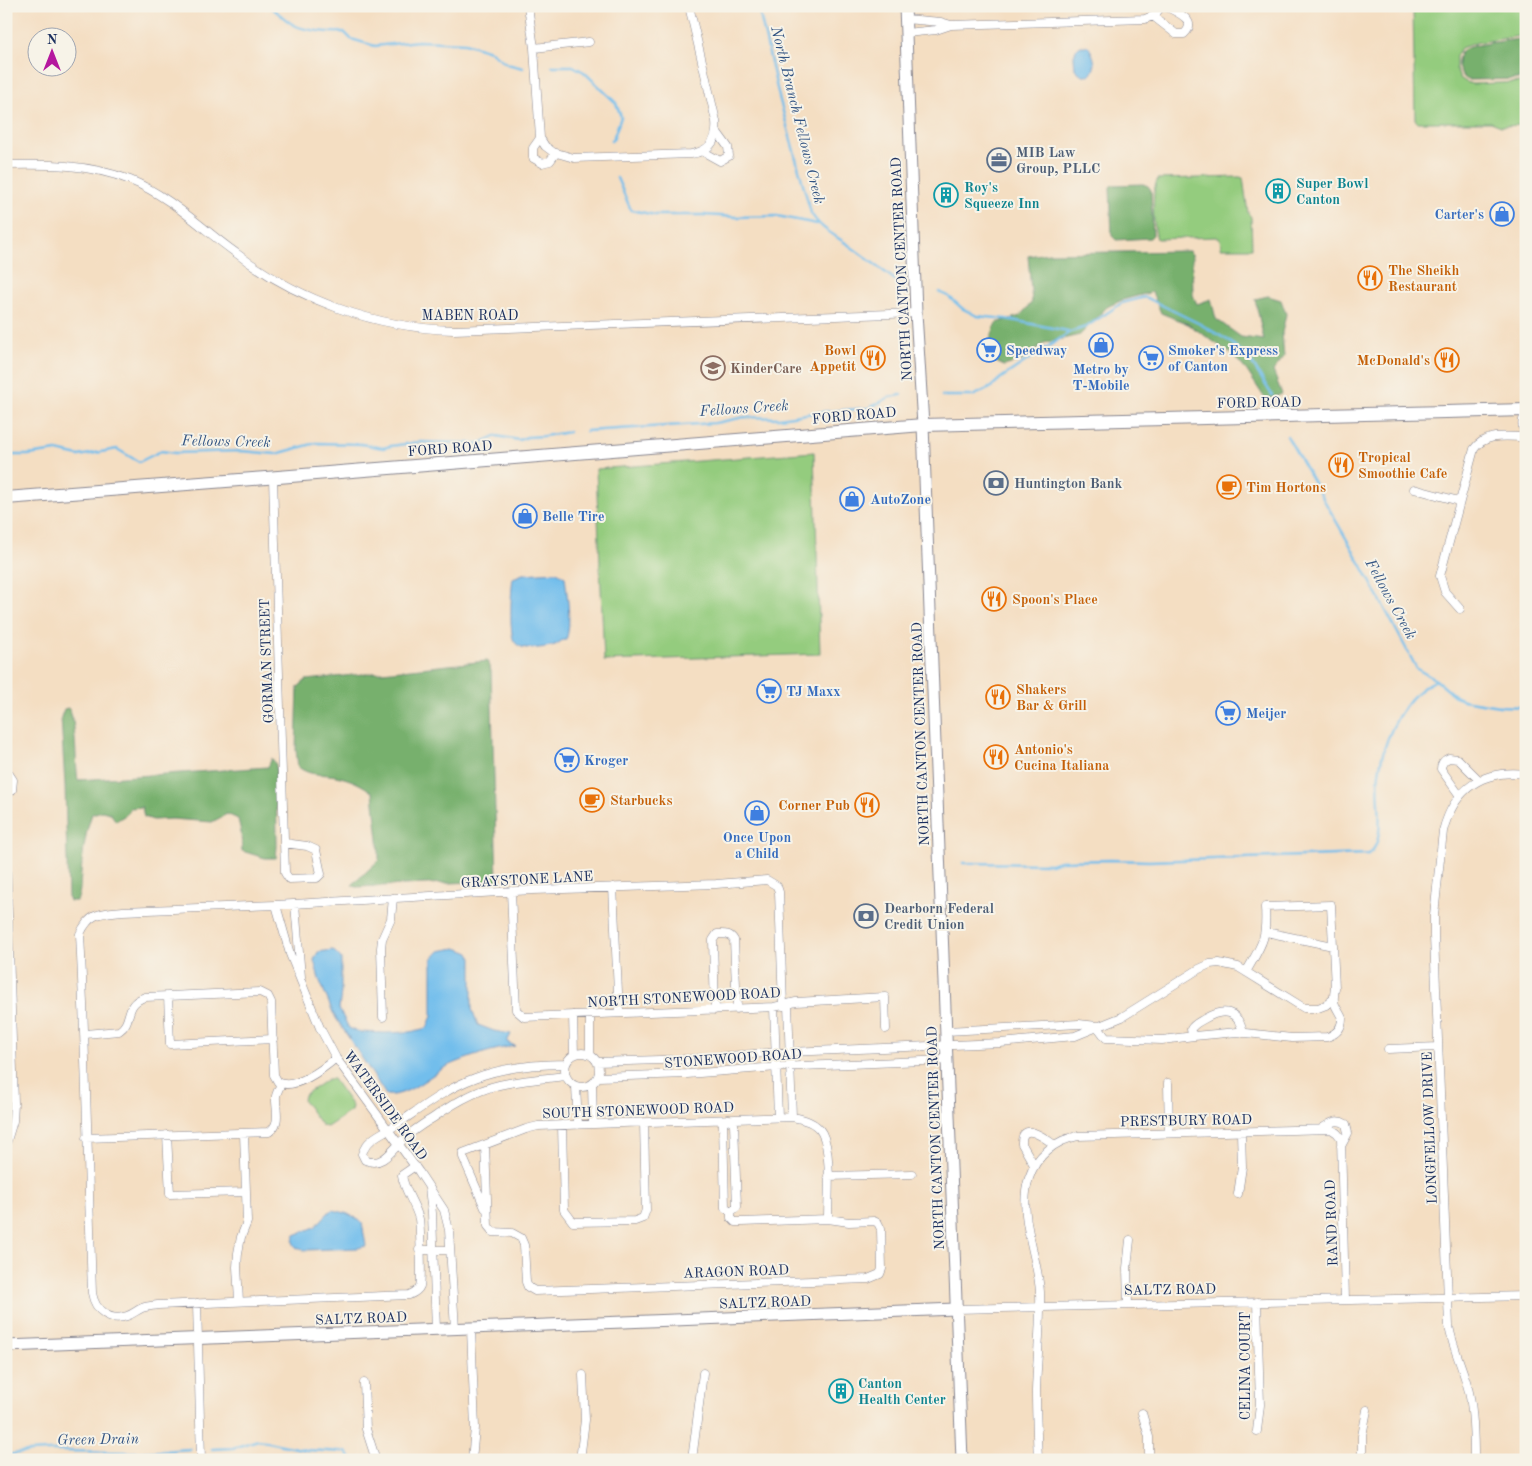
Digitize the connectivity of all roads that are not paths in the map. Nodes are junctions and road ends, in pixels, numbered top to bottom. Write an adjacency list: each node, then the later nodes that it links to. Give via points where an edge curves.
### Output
1 (528, 6): 10 (street)
2 (689, 6): 11 (street)
3 (905, 6): 6 (main road, NORTH CANTON CENTER ROAD)
4 (1163, 6): 5 (street); 5 (street, via 1187,18 1189,30 1176,34)
5 (1153, 16): 7 (street, via 1144,19)
6 (905, 19): 7 (street); 8 (main road, NORTH CANTON CENTER ROAD)
7 (951, 25): 8 (street)
8 (906, 33): 16 (main road, NORTH CANTON CENTER ROAD)
9 (589, 42): 10 (street)
10 (534, 48): 12 (street)
11 (717, 132): 13 (street, via 710,145); 13 (street, via 728,147 729,156 720,161)
12 (540, 138): 14 (street); 14 (street, via 533,148 533,158 542,163 550,161)
13 (702, 151): 14 (street, via 574,158)
14 (556, 153)
15 (6, 165): 16 (street, MABEN ROAD, via 72,166 129,180 162,196 248,262 293,290 342,310 415,327 454,330)
16 (916, 313): 19 (main road, NORTH CANTON CENTER ROAD)
17 (1526, 410): 19 (main road, FORD ROAD)
18 (1526, 414): 20 (street, via 1522,421)
19 (923, 425): 21 (main road, FORD ROAD); 58 (main road, NORTH CANTON CENTER ROAD)
20 (1526, 435): 24 (street, via 1481,441 1472,455)
21 (273, 478): 23 (main road, FORD ROAD); 31 (street, GORMAN STREET)
22 (1414, 489): 24 (street)
23 (6, 498)
24 (1460, 501): 25 (street, via 1440,576 1445,592)
25 (1460, 609)
26 (6, 773): 29 (street, via 13,780 12,790)
27 (1526, 774): 28 (street, via 1500,774)
28 (1479, 780): 30 (street, LONGFELLOW DRIVE); 30 (street, via 1458,760 1445,760 1441,769)
29 (6, 796)
30 (1460, 796): 66 (street, LONGFELLOW DRIVE, via 1446,819 1434,915)
31 (284, 843): 31 (street, GORMAN STREET, via 285,873 289,879 316,878 321,874 316,850)
32 (6, 855): 36 (street)
33 (612, 887): 34 (street, GRAYSTONE LANE); 45 (street, GRAYSTONE LANE, via 767,880 778,886); 49 (street)
34 (511, 891): 35 (street, GRAYSTONE LANE); 51 (street, NORTH STONEWOOD ROAD, via 516,1010 524,1016)
35 (393, 898): 37 (street, GRAYSTONE LANE); 52 (street, via 391,919 381,948)
36 (7, 904): 55 (street)
37 (295, 904): 38 (street, GRAYSTONE LANE); 42 (street, WATERSIDE ROAD)
38 (276, 905): 42 (street, WATERSIDE ROAD); 60 (street, GRAYSTONE LANE, via 105,912 86,921 80,934)
39 (1266, 932): 40 (street); 40 (street, via 1265,907 1331,905); 41 (street)
40 (1332, 946): 44 (street, via 1335,988)
41 (1246, 972): 44 (street, STONEWOOD ROAD, via 1304,1008 1318,1008); 54 (street, STONEWOOD ROAD, via 1228,964 1210,964 1122,1017)
42 (302, 984): 73 (street, WATERSIDE ROAD)
43 (168, 996): 60 (street, via 136,1001 130,1008 127,1023 119,1031); 62 (street, via 263,992 271,1002); 62 (street, via 170,1044)
44 (1332, 1000): 59 (street, via 1342,1021 1333,1035 1292,1038)
45 (785, 1006): 46 (street, NORTH STONEWOOD ROAD); 56 (street, NORTH STONEWOOD ROAD, via 796,1002 885,997); 70 (street)
46 (774, 1008): 47 (street, NORTH STONEWOOD ROAD); 69 (street)
47 (737, 1009): 48 (street, NORTH STONEWOOD ROAD); 48 (street, via 734,940 728,934 717,934 712,940)
48 (715, 1010): 49 (street, NORTH STONEWOOD ROAD)
49 (619, 1013): 50 (street, NORTH STONEWOOD ROAD)
50 (590, 1014): 51 (street, NORTH STONEWOOD ROAD); 72 (street)
51 (573, 1015): 71 (street)
52 (383, 1016)
53 (1048, 1026): 54 (street); 57 (street); 63 (street)
54 (1097, 1026): 61 (street, via 1106,1038 1162,1040); 63 (street, STONEWOOD ROAD, via 1075,1036)
55 (9, 1028): 102 (street, via 14,1112)
56 (886, 1030)
57 (982, 1030): 58 (street); 64 (street)
58 (946, 1031): 65 (main road, NORTH CANTON CENTER ROAD)
59 (1243, 1033): 61 (street); 61 (street, via 1241,1022 1235,1016 1221,1012 1194,1025)
60 (85, 1034): 101 (street, GRAYSTONE LANE)
61 (1192, 1036)
62 (273, 1039): 83 (street, via 274,1075)
63 (1049, 1039): 64 (street, STONEWOOD ROAD)
64 (984, 1044): 65 (street, STONEWOOD ROAD)
65 (946, 1045): 67 (street, STONEWOOD ROAD); 74 (main road, NORTH CANTON CENTER ROAD)
66 (1438, 1047): 68 (street); 122 (street, LONGFELLOW DRIVE)
67 (870, 1048): 70 (street, STONEWOOD ROAD); 76 (street)
68 (1388, 1050)
69 (776, 1052): 70 (street, STONEWOOD ROAD); 75 (street, STONEWOOD ROAD); 78 (street)
70 (790, 1052): 79 (street)
71 (574, 1055): 72 (street); 77 (street)
72 (590, 1055): 75 (street)
73 (336, 1058): 83 (street, via 298,1083); 95 (street, WATERSIDE ROAD)
74 (947, 1060): 76 (street, STONEWOOD ROAD); 129 (main road, NORTH CANTON CENTER ROAD)
75 (597, 1062): 81 (street)
76 (871, 1062): 79 (street, STONEWOOD ROAD)
77 (566, 1064): 80 (street); 95 (street, via 512,1068 475,1078 428,1103)
78 (777, 1067): 79 (street, STONEWOOD ROAD); 81 (street, STONEWOOD ROAD); 86 (street)
79 (791, 1067): 87 (street)
80 (566, 1076): 85 (street); 103 (street, via 507,1083 459,1100)
81 (598, 1077): 84 (street)
82 (1168, 1083): 98 (street)
83 (281, 1084): 97 (street, via 276,1095 278,1118 274,1127 266,1132)
84 (592, 1084): 85 (street); 90 (street)
85 (576, 1086): 92 (street)
86 (778, 1117): 87 (street, SOUTH STONEWOOD ROAD); 88 (street, SOUTH STONEWOOD ROAD)
87 (792, 1117): 110 (street, via 810,1122 821,1132 827,1145)
88 (728, 1119): 89 (street, SOUTH STONEWOOD ROAD); 115 (street, via 723,1124 725,1208); 115 (street, via 734,1124 737,1207)
89 (644, 1123): 90 (street, SOUTH STONEWOOD ROAD); 93 (street, via 646,1210 643,1218 635,1221 573,1222 564,1210)
90 (593, 1124): 92 (street, SOUTH STONEWOOD ROAD)
91 (1346, 1124): 94 (street, PRESTBURY ROAD, via 1332,1121); 106 (street, RAND ROAD, via 1348,1133)
92 (578, 1125): 93 (street, SOUTH STONEWOOD ROAD)
93 (562, 1126): 105 (street, SOUTH STONEWOOD ROAD, via 531,1127)
94 (1321, 1129): 96 (street, PRESTBURY ROAD); 99 (street, PRESTBURY ROAD)
95 (389, 1130): 103 (street, WATERSIDE ROAD); 103 (street, via 365,1145 362,1154 365,1160 370,1163 380,1161)
96 (1241, 1132): 98 (street, PRESTBURY ROAD); 113 (street, via 1242,1167)
97 (244, 1133): 100 (street); 112 (street)
98 (1169, 1133): 104 (street, PRESTBURY ROAD, via 1078,1136)
99 (1337, 1133): 106 (street, RAND ROAD)
100 (168, 1135): 101 (street); 112 (street, via 170,1194)
101 (86, 1138): 126 (street, GRAYSTONE LANE, via 92,1293 99,1310 119,1318 142,1308)
102 (6, 1144)
103 (399, 1144): 108 (street, WATERSIDE ROAD)
104 (1053, 1144): 107 (street, PRESTBURY ROAD); 107 (street, via 1036,1132 1024,1135 1022,1144)
105 (485, 1145): 114 (street); 114 (street, SOUTH STONEWOOD ROAD, via 463,1153 463,1158)
106 (1341, 1146): 123 (street, RAND ROAD)
107 (1034, 1165): 128 (street, via 1028,1179 1026,1203 1039,1281)
108 (415, 1166): 111 (street, WATERSIDE ROAD); 118 (street, via 402,1175 419,1218)
109 (912, 1174): 110 (street)
110 (828, 1176): 116 (street)
111 (428, 1184): 119 (street, WATERSIDE ROAD); 120 (street, WATERSIDE ROAD, via 444,1210)
112 (246, 1192): 124 (street, via 247,1222 241,1237 237,1266)
113 (1238, 1194)
114 (487, 1212): 116 (street, ARAGON ROAD, via 490,1230 512,1233 521,1238 526,1282 530,1289 538,1291 874,1277 880,1274 881,1229 878,1223)
115 (731, 1215): 116 (street, via 735,1222)
116 (828, 1219)
117 (1130, 1240): 127 (street)
118 (419, 1250): 119 (street); 124 (street, GRAYSTONE LANE, via 420,1286 409,1295)
119 (434, 1250): 120 (street); 132 (street, WATERSIDE ROAD)
120 (450, 1250): 130 (street, WATERSIDE ROAD)
121 (1526, 1296): 122 (street, SALTZ ROAD)
122 (1448, 1298): 123 (street, SALTZ ROAD); 150 (street, LONGFELLOW DRIVE, via 1451,1339 1470,1396)
123 (1345, 1300): 125 (street, SALTZ ROAD)
124 (240, 1301): 126 (street, GRAYSTONE LANE)
125 (1258, 1302): 127 (street, SALTZ ROAD); 140 (street, CELINA COURT, via 1260,1405)
126 (197, 1303): 133 (street)
127 (1128, 1305): 128 (street, SALTZ ROAD)
128 (1039, 1307): 129 (street, SALTZ ROAD); 147 (street)
129 (956, 1309): 131 (main road, SALTZ ROAD); 146 (main road, NORTH CANTON CENTER ROAD)
130 (455, 1329): 131 (main road, SALTZ ROAD); 132 (main road, SALTZ ROAD)
131 (471, 1329): 143 (street, via 475,1428)
132 (436, 1330): 133 (main road, SALTZ ROAD)
133 (198, 1339): 134 (main road, SALTZ ROAD); 141 (street)
134 (6, 1346)
135 (703, 1373): 145 (street)
136 (583, 1375): 144 (street, via 585,1420)
137 (364, 1383): 142 (street, via 366,1429)
138 (1367, 1410): 149 (street)
139 (1142, 1413): 148 (street, via 1149,1437)
140 (1257, 1431)
141 (201, 1460)
142 (376, 1460)
143 (472, 1460)
144 (580, 1460)
145 (692, 1460)
146 (962, 1460)
147 (1038, 1460)
148 (1149, 1460)
149 (1362, 1460)
150 (1474, 1460)

